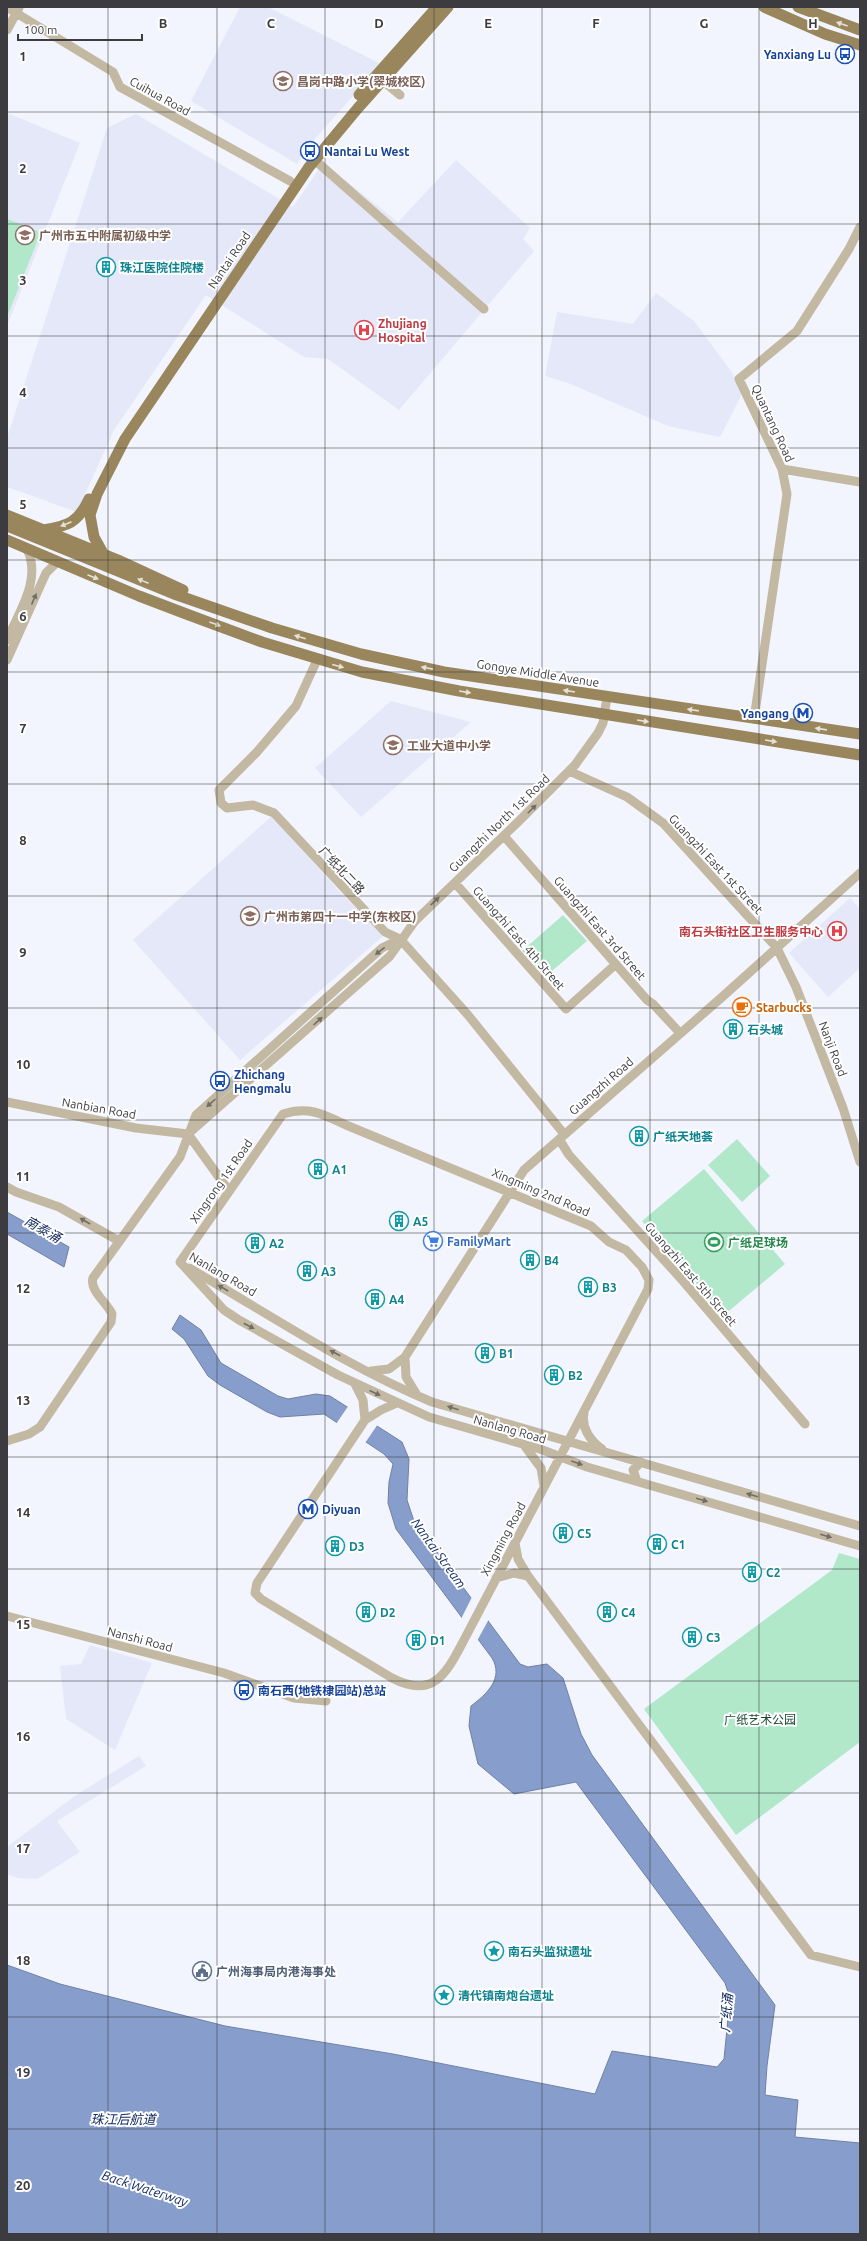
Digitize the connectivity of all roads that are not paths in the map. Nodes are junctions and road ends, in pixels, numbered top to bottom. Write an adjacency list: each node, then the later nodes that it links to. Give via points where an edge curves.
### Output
1 (437, 7): 12 (main road, Nantai Road, via 375,76)
2 (448, 7): 10 (main road, Nantai Road)
3 (764, 7): 9 (main road, via 819,32)
4 (798, 7): 8 (main road, one-way to 4)
5 (8, 8): 6 (street, Cuihua Road)
6 (18, 10): 7 (street); 13 (street, Cuihua Road, via 113,72 120,87)
7 (7, 30)
8 (860, 30)
9 (860, 46)
10 (382, 80): 11 (street); 12 (main road, Nantai Road)
11 (400, 95)
12 (312, 157): 13 (main road, Nantai Road); 15 (street); 23 (main road, Nantai Road, via 117,452 90,515 94,537)
13 (290, 181): 20 (main road, Nantai Road, one-way to 20, via 118,438 80,516 61,527)
14 (860, 227): 16 (street, Quantang Road, via 797,331 739,379)
15 (484, 309)
16 (782, 470): 17 (street); 31 (street, Quantang Road, via 787,494)
17 (860, 482)
18 (7, 515): 20 (main road)
19 (7, 526): 25 (main road, one-way to 19, via 174,594)
20 (43, 530): 23 (main road)
21 (7, 540): 22 (main road)
22 (27, 549): 24 (main road); 26 (street, via 33,564 32,578)
23 (104, 555): 25 (main road, via 161,579)
24 (57, 562): 27 (street, one-way to 24, via 46,573); 28 (main road, one-way to 28, via 139,596)
25 (219, 609): 29 (main road, Gongye Middle Avenue, one-way to 25, via 444,672 396,662 306,639)
26 (7, 640)
27 (7, 660)
28 (317, 660): 30 (main road, one-way to 30, via 419,684); 38 (street, 广纸北二路, via 296,706 256,754 219,790 221,804 227,808 253,805 274,813 385,932)
29 (607, 697): 30 (street, Guangzhi North 1st Road); 31 (main road, Gongye Middle Avenue, one-way to 29)
30 (604, 715): 33 (main road, one-way to 33); 34 (street, Guangzhi North 1st Road, via 598,733)
31 (754, 719): 32 (main road, Gongye Middle Avenue, one-way to 31)
32 (860, 734)
33 (860, 755)
34 (569, 771): 35 (street, Guangzhi North 1st Road, one-way to 34); 39 (street, Guangzhi East 1st Street, via 627,797 663,823)
35 (504, 836): 37 (street, Guangzhi North 1st Road); 40 (street, Guangzhi East 3rd Street)
36 (860, 872): 39 (street, Guangzhi Road)
37 (455, 883): 38 (street, Guangzhi North 1st Road, one-way to 37, via 415,921); 40 (street, Guangzhi East 4th Street, via 566,1009)
38 (400, 940): 44 (street, via 382,948 196,1115); 45 (street, 广纸北二路, via 468,1016)
39 (777, 948): 41 (street, Guangzhi Road); 46 (street, Nanji Road, via 796,987 829,1072)
40 (616, 964): 41 (street, Guangzhi East 3rd Street)
41 (680, 1033): 45 (street, Guangzhi Road)
42 (7, 1102): 44 (street, Nanbian Road, via 136,1128)
43 (283, 1114): 48 (street, Xingrong 1st Road); 49 (street, Xingming 2nd Road, via 294,1111 322,1113)
44 (188, 1134): 48 (street); 50 (street, via 180,1157)
45 (561, 1136): 49 (street, Guangzhi Road, via 524,1170); 60 (street, Guangzhi East 5th Street, via 569,1155 683,1281)
46 (860, 1162)
47 (7, 1188): 50 (street, one-way to 47, via 63,1209)
48 (229, 1191): 51 (street, Xingrong 1st Road)
49 (509, 1192): 52 (street, Guangzhi Road); 57 (street, Xingming 2nd Road, via 591,1226 609,1242 630,1254 647,1275 648,1289)
50 (119, 1241): 62 (street, via 92,1281 112,1314 111,1322 40,1427 29,1434)
51 (180, 1262): 53 (street, Nanlang Road, one-way to 51, via 305,1337); 54 (street, Nanlang Road, one-way to 54, via 230,1315)
52 (405, 1358): 53 (street, Guangzhi Road, via 389,1369); 55 (street, via 406,1377)
53 (368, 1371): 55 (street, Nanlang Road)
54 (355, 1384): 56 (street, Nanlang Road, one-way to 56); 58 (street)
55 (418, 1396): 59 (street, Nanlang Road, one-way to 55)
56 (397, 1403): 58 (street); 61 (street, Nanlang Road, via 447,1423)
57 (586, 1408): 63 (street, Xingming 2nd Road); 65 (street, via 583,1420 587,1431 594,1443)
58 (367, 1416): 74 (street, Xingming Road, via 257,1583 255,1592 261,1599 392,1678 405,1683 428,1684 442,1677 448,1670)
59 (492, 1420): 61 (street, via 495,1428); 63 (street, Nanlang Road)
60 (805, 1424)
61 (489, 1435): 64 (street, Nanlang Road)
62 (7, 1441)
63 (568, 1441): 65 (street, Nanlang Road); 66 (street, Xingming Road)
64 (523, 1444): 66 (street, Nanlang Road); 69 (street, via 541,1468)
65 (605, 1451): 67 (street, Nanlang Road)
66 (560, 1457): 68 (street, Nanlang Road, one-way to 68); 69 (street, Xingming Road)
67 (641, 1462): 68 (street, via 633,1470); 70 (street, Nanlang Road, one-way to 67)
68 (637, 1481): 72 (street, Nanlang Road, one-way to 72)
69 (544, 1488): 71 (street, Xingming Road)
70 (860, 1526)
71 (515, 1543): 73 (street, via 516,1554); 74 (street, Xingming Road)
72 (860, 1546)
73 (528, 1576): 74 (street, via 514,1573); 77 (street, via 811,1955)
74 (494, 1582)
75 (7, 1616): 76 (street, Nanshi Road, via 224,1673 294,1698)
76 (326, 1702)
77 (860, 1967)

